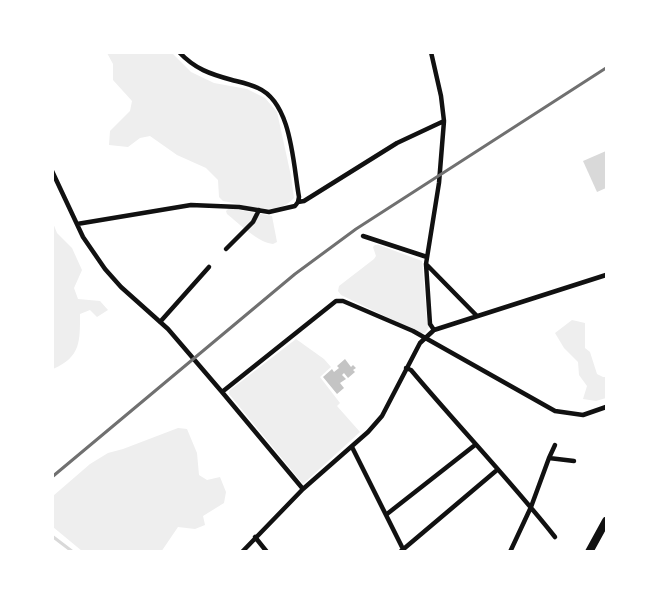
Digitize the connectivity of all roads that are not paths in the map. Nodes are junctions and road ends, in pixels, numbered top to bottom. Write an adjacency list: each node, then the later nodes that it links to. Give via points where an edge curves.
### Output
1 (179, 52): 5 (street, via 204,72 259,88 272,97 287,127)
2 (431, 52): 3 (street)
3 (444, 122): 5 (street, via 397,143); 10 (street)
4 (52, 171): 7 (street)
5 (298, 202): 6 (street, via 280,211)
6 (259, 210): 7 (street, via 191,205); 9 (street, via 253,222)
7 (77, 224): 14 (street, via 105,269)
8 (363, 236): 10 (street)
9 (226, 249)
10 (426, 260): 13 (street); 15 (street, via 430,324)
11 (209, 267): 14 (street)
12 (606, 275): 13 (street)
13 (477, 315): 15 (street)
14 (160, 322): 18 (street)
15 (434, 330): 16 (street)
16 (424, 338): 17 (street); 18 (street, via 336,301); 19 (street, via 555,411 583,415)
17 (406, 368): 20 (street); 22 (street, via 382,416)
18 (222, 392): 26 (street)
19 (606, 407)
20 (475, 445): 25 (street); 28 (street)
21 (555, 445): 23 (street)
22 (352, 447): 26 (street); 28 (street)
23 (549, 459): 24 (street); 27 (street)
24 (574, 461)
25 (497, 470): 27 (street); 32 (street)
26 (303, 489): 30 (street)
27 (531, 507): 31 (street); 35 (street)
28 (387, 514): 32 (street)
29 (606, 521): 36 (highway)
30 (255, 537): 33 (street); 34 (street)
31 (555, 537)
32 (401, 550)
33 (242, 552)
34 (267, 552)
35 (510, 552)
36 (589, 552)

